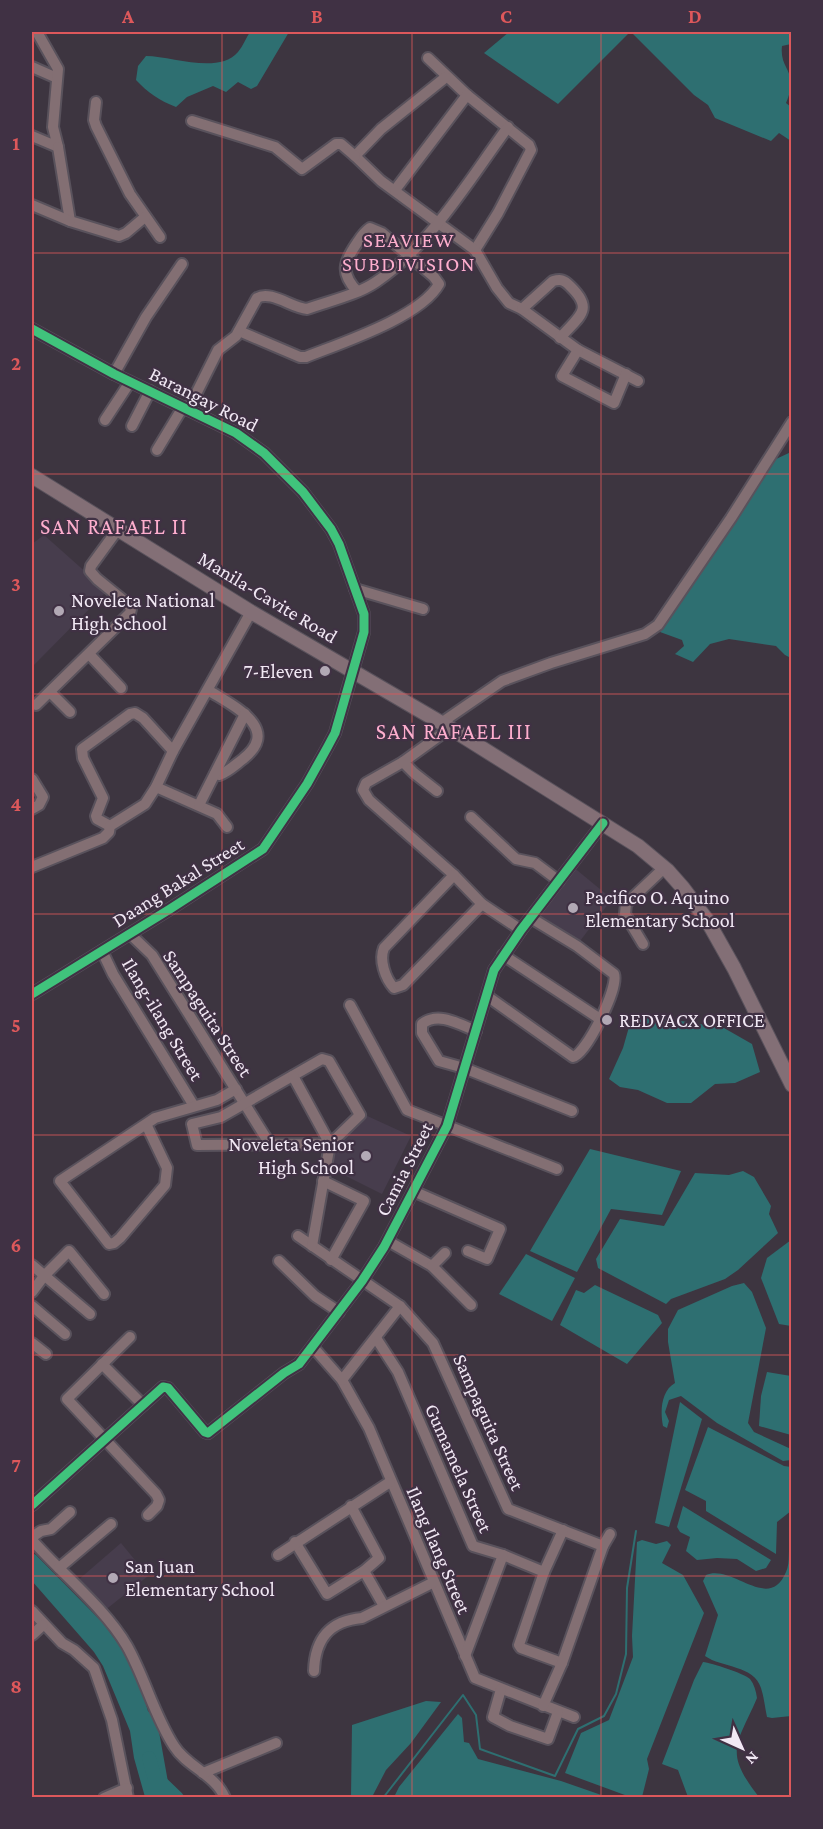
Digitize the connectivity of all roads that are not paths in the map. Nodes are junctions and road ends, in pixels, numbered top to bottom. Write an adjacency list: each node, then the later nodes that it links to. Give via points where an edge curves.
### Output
1 (37, 32): 5 (street, via 58,69)
2 (428, 58): 4 (street)
3 (32, 67): 5 (street)
4 (446, 77): 6 (street); 12 (street, via 381,129)
5 (57, 78): 11 (street, via 53,127)
6 (467, 95): 9 (street); 13 (street)
7 (96, 102): 15 (street, via 95,123)
8 (192, 121): 12 (street, via 275,147 302,169 336,144)
9 (508, 128): 17 (street); 19 (street, via 531,150)
10 (32, 136): 11 (street)
11 (58, 147): 16 (street)
12 (355, 156): 13 (street)
13 (394, 190): 17 (street)
14 (32, 205): 16 (street)
15 (145, 217): 16 (street, via 118,236); 18 (street)
16 (70, 221)
17 (437, 223): 19 (street); 20 (street)
18 (160, 237)
19 (475, 250): 23 (street, via 503,297)
20 (408, 257): 22 (street); 22 (street, via 382,233 370,228 348,257 345,271); 25 (street, via 439,284 412,310 378,327 306,357)
21 (182, 264): 28 (street)
22 (357, 291): 25 (street, via 307,309 262,295)
23 (522, 309): 26 (street); 26 (street, via 553,282 564,280 584,305)
24 (32, 329): 28 (street, Barangay Road)
25 (239, 331): 33 (street, via 218,350)
26 (560, 338): 27 (street)
27 (578, 350): 29 (street); 29 (street, via 562,376 579,386 614,403)
28 (114, 374): 31 (street, Barangay Road)
29 (626, 374): 30 (street)
30 (638, 381)
31 (130, 382): 32 (street, Barangay Road); 34 (street)
32 (150, 391): 33 (street, Barangay Road); 36 (street)
33 (186, 408): 37 (street); 40 (street, Barangay Road, via 249,441 303,492 331,529)
34 (105, 420)
35 (792, 422): 51 (street, via 658,625 645,634 502,681)
36 (132, 426)
37 (157, 450)
38 (32, 476): 39 (main road, Manila-Cavite Road)
39 (118, 529): 42 (main road, Manila-Cavite Road); 43 (street, via 90,571 131,609)
40 (355, 589): 41 (street); 44 (street, Barangay Road, via 365,622)
41 (423, 609)
42 (251, 612): 44 (main road, Manila-Cavite Road); 46 (street)
43 (89, 654): 45 (street); 47 (street)
44 (352, 670): 51 (main road, Manila-Cavite Road); 71 (street, Daang Bakal Street, via 327,748 263,849)
45 (121, 688)
46 (208, 690): 50 (street); 52 (street)
47 (50, 692): 48 (street); 49 (street)
48 (36, 705)
49 (70, 712)
50 (245, 714): 54 (street); 54 (street, via 258,730 255,748 225,773)
51 (444, 729): 53 (street); 61 (main road, Manila-Cavite Road)
52 (172, 751): 56 (street); 62 (street, via 135,713 82,749 103,798 97,819)
53 (403, 762): 57 (street); 66 (street, via 366,783 363,790 369,800)
54 (215, 774): 58 (street)
55 (32, 779): 59 (street, via 43,797)
56 (156, 787): 58 (street); 62 (street, via 145,804)
57 (437, 791)
58 (199, 806): 63 (street, via 217,814)
59 (32, 809)
60 (471, 817): 67 (street, via 516,859 535,863)
61 (603, 823): 65 (main road, Manila-Cavite Road); 67 (street, Camia Street)
62 (110, 826): 64 (street, via 103,838)
63 (227, 827)
64 (32, 867)
65 (664, 868): 72 (street, via 626,904 624,914); 82 (main road, Manila-Cavite Road, via 707,920)
66 (454, 875): 68 (street); 68 (street, via 384,948 381,955 390,984 394,988 403,985)
67 (559, 881): 69 (street, Camia Street)
68 (482, 904): 70 (street)
69 (531, 918): 70 (street, Camia Street); 78 (street, via 614,974 613,991)
70 (521, 930): 74 (street, Camia Street)
71 (130, 934): 73 (street, Daang Bakal Street); 83 (street, Sampaguita Street, via 152,955)
72 (643, 944)
73 (102, 951): 75 (street, Daang Bakal Street); 85 (street, Ilang-ilang Street)
74 (503, 955): 76 (street, Camia Street); 78 (street)
75 (32, 994)
76 (487, 996): 78 (street, via 573,1057 580,1054); 79 (street, Camia Street)
77 (350, 1005): 88 (street, via 407,1110)
78 (600, 1019)
79 (476, 1031): 80 (street, Camia Street); 80 (street, via 440,1018 422,1024 422,1033 439,1061)
80 (464, 1068): 86 (street); 88 (street, Camia Street)
81 (293, 1076): 84 (street); 89 (street); 89 (street, via 326,1059 360,1115)
82 (792, 1085)
83 (236, 1089): 84 (street, Sampaguita Street); 85 (street, via 217,1100)
84 (245, 1104): 90 (street, Sampaguita Street); 90 (street, via 221,1117 192,1124 197,1145)
85 (194, 1106): 87 (street)
86 (572, 1111)
87 (146, 1124): 87 (street, via 60,1181 109,1244 120,1238 165,1185 167,1168)
88 (447, 1126): 91 (street); 93 (street, Camia Street)
89 (330, 1144): 90 (street); 92 (street)
90 (271, 1146)
91 (557, 1169)
92 (322, 1181): 96 (street); 99 (street, via 364,1201)
93 (414, 1191): 95 (street, Camia Street); 97 (street, via 500,1229 487,1258)
94 (298, 1236): 96 (street, Sampaguita Street)
95 (387, 1241): 102 (street); 104 (street, Camia Street)
96 (312, 1246): 99 (street, Sampaguita Street)
97 (468, 1251)
98 (445, 1254): 102 (street)
99 (331, 1260): 104 (street, Sampaguita Street)
100 (279, 1261): 110 (street, via 315,1296)
101 (32, 1265): 103 (street)
102 (432, 1266): 107 (street)
103 (44, 1276): 105 (street); 106 (street, via 69,1251); 111 (street)
104 (362, 1281): 109 (street, Sampaguita Street); 110 (street, Camia Street)
105 (32, 1292)
106 (105, 1294)
107 (471, 1305)
108 (32, 1306): 112 (street)
109 (400, 1306): 114 (street); 128 (street, Sampaguita Street, via 433,1342 508,1509)
110 (339, 1312): 116 (street, Camia Street)
111 (90, 1314)
112 (65, 1334)
113 (130, 1337): 118 (street)
114 (376, 1338): 119 (street); 134 (street, Gumamela Street, via 398,1372 473,1546)
115 (32, 1343): 117 (street)
116 (312, 1347): 119 (street, Ilang Ilang Street); 120 (street, Camia Street, via 299,1364 208,1433 168,1388 163,1387)
117 (46, 1354)
118 (102, 1364): 120 (street); 121 (street, via 67,1399)
119 (342, 1380): 122 (street, Ilang Ilang Street, via 369,1428)
120 (142, 1405): 121 (street)
121 (104, 1439): 123 (street); 126 (street, via 156,1494 157,1506)
122 (390, 1482): 124 (street); 138 (street, Ilang Ilang Street)
123 (32, 1505)
124 (351, 1506): 131 (street); 136 (street, via 380,1558)
125 (70, 1512): 130 (street, via 51,1529)
126 (148, 1515)
127 (111, 1524): 135 (street)
128 (563, 1530): 132 (street, Sampaguita Street); 137 (street)
129 (610, 1534): 132 (street)
130 (32, 1538): 135 (street)
131 (295, 1542): 133 (street); 136 (street, via 327,1594)
132 (603, 1546): 144 (street)
133 (278, 1555)
134 (503, 1555): 137 (street, Gumamela Street); 143 (street)
135 (59, 1568): 151 (street, via 126,1645 174,1747)
136 (364, 1571): 139 (street)
137 (543, 1572): 144 (street, via 519,1645)
138 (434, 1582): 139 (street); 143 (street, Ilang Ilang Street)
139 (384, 1606): 145 (street, via 334,1626 321,1640)
140 (32, 1611): 141 (street)
141 (43, 1625): 142 (street); 152 (street, via 94,1668 112,1720)
142 (32, 1635)
143 (465, 1656): 146 (street, Ilang Ilang Street, via 475,1678)
144 (562, 1663): 147 (street)
145 (314, 1671)
146 (501, 1689): 147 (street, Ilang Ilang Street); 148 (street, via 494,1717 510,1726 548,1739)
147 (543, 1706): 148 (street, Ilang Ilang Street)
148 (558, 1712): 149 (street, Ilang Ilang Street)
149 (574, 1718)
150 (276, 1743): 151 (street)
151 (203, 1773): 154 (street, via 221,1788)
152 (128, 1793): 153 (street)
153 (104, 1797)
154 (225, 1797)

